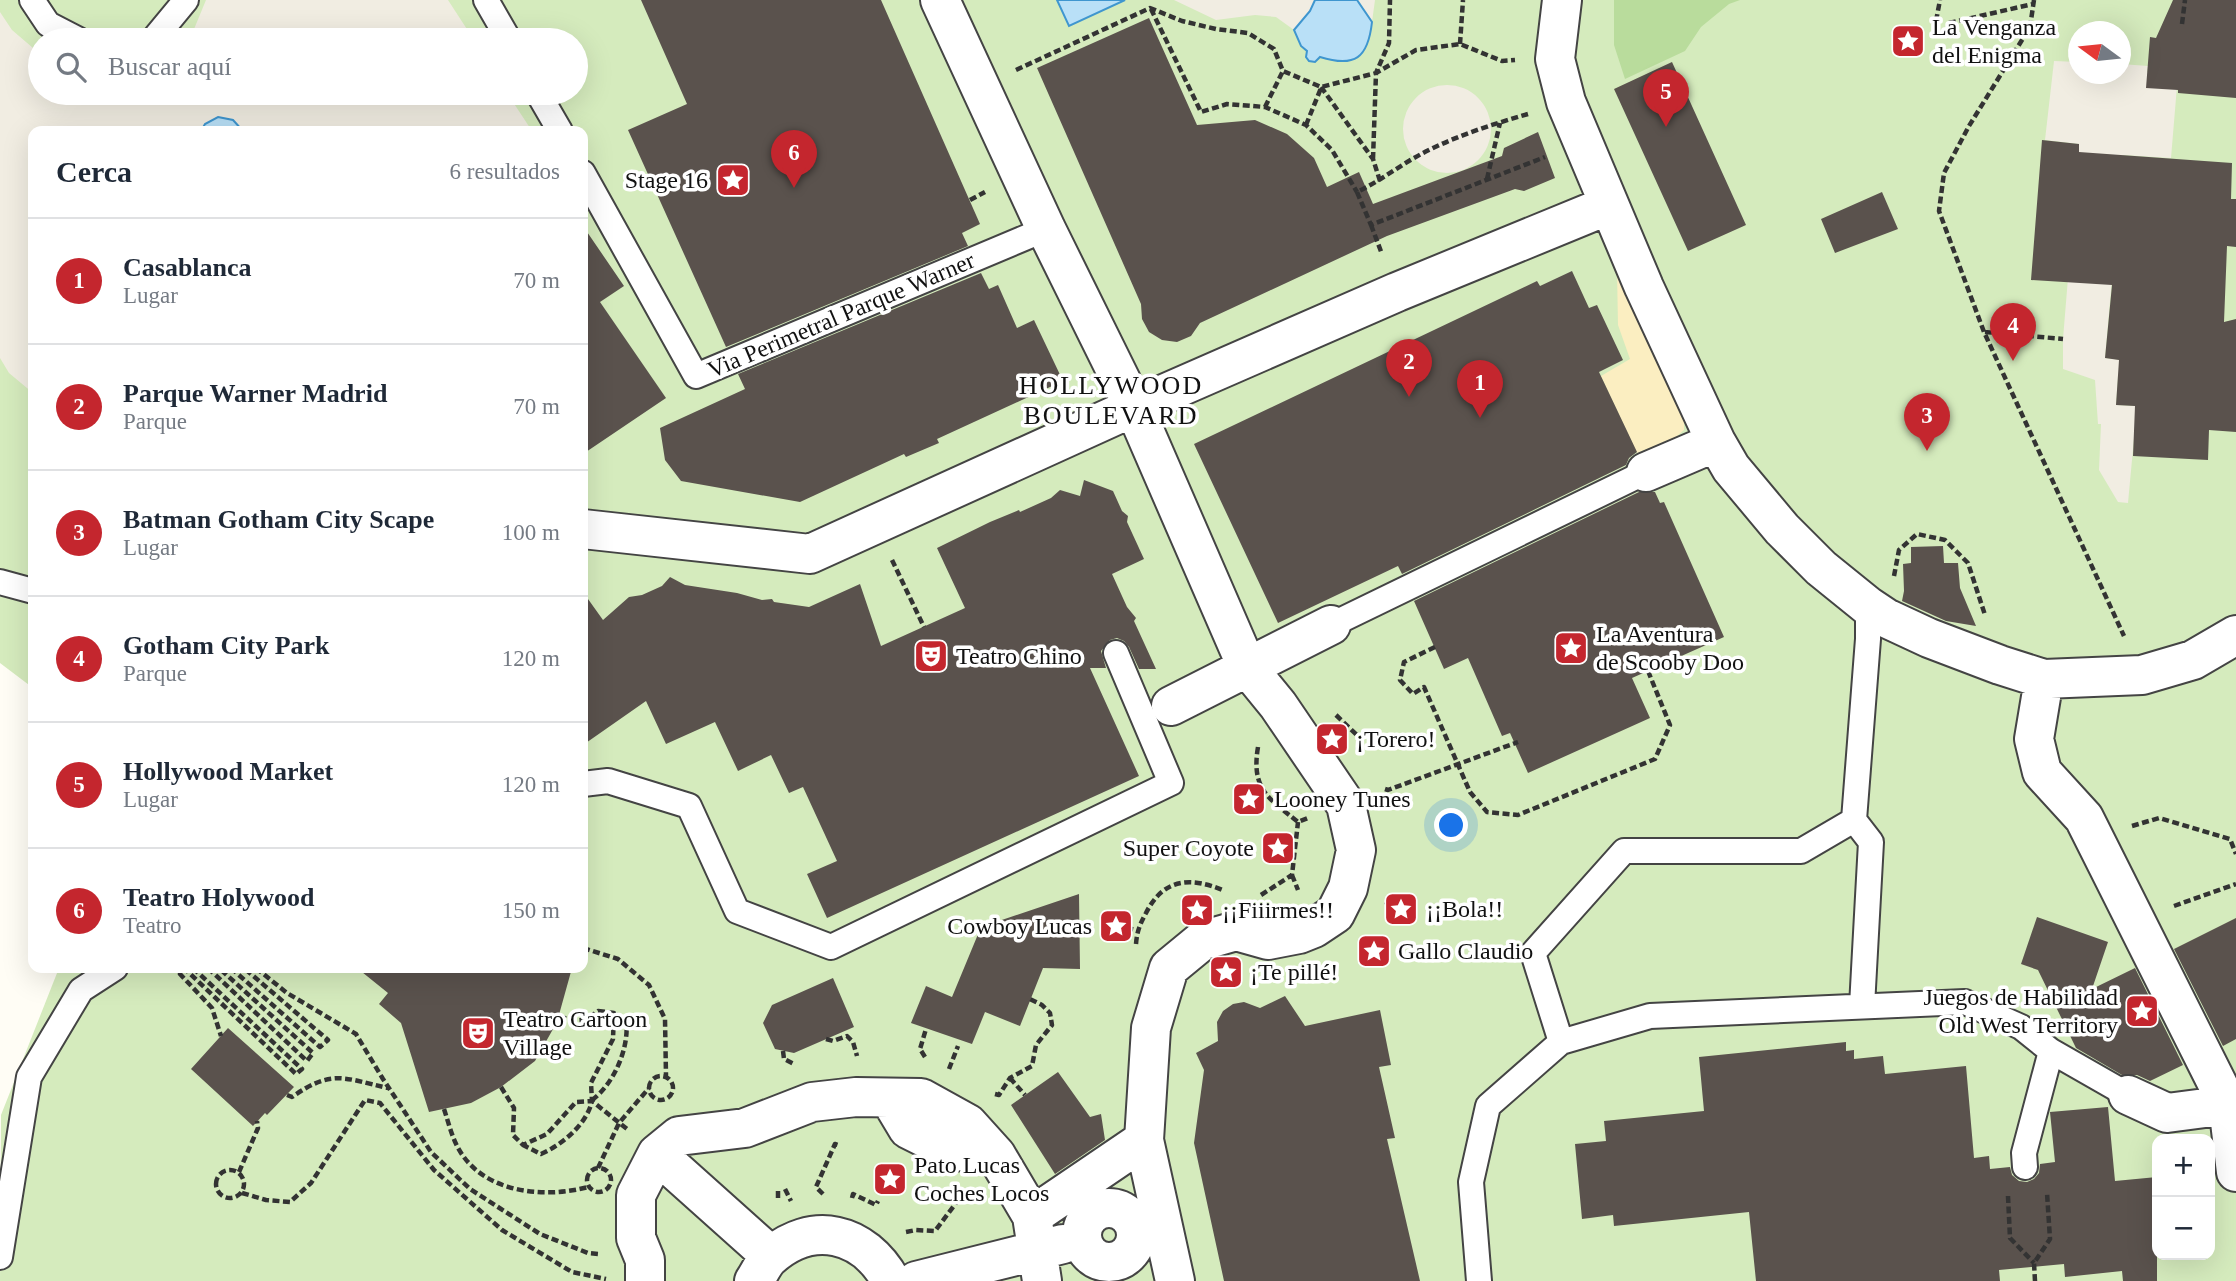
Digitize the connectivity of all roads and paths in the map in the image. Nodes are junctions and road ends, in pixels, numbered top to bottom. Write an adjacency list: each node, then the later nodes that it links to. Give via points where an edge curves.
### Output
1 (32, 0): 15 (lane)
2 (186, 0): 16 (lane)
3 (940, 0): 22 (street)
4 (1390, 0): 21 (path, via 1389,43)
5 (1463, 0): 18 (path)
6 (1562, 0): 19 (street)
7 (1940, 0): 12 (path)
8 (2185, 0): 14 (path)
9 (492, 2): 17 (lane)
10 (2034, 2): 13 (path); 38 (path, via 2029,27 1944,173 1939,211)
11 (1150, 8): 20 (path, via 1182,22 1248,33 1273,49); 22 (path); 26 (path, via 1201,112 1227,104)
12 (1936, 21)
13 (1949, 23)
14 (2182, 24)
15 (56, 28)
16 (163, 28)
17 (504, 28)
18 (1460, 44): 19 (path, via 1502,61); 21 (path, via 1416,50)
19 (1555, 59): 24 (street)
20 (1283, 71): 23 (path); 26 (path)
21 (1376, 73): 23 (path); 31 (path)
22 (980, 86): 37 (street)
23 (1321, 87): 28 (path); 31 (path)
24 (1566, 102): 27 (path); 30 (street)
25 (545, 105): 29 (lane)
26 (1265, 107): 28 (path)
27 (1500, 122): 32 (path); 33 (path, via 1415,158)
28 (1306, 125): 35 (path, via 1332,150)
29 (557, 126)
30 (1582, 143): 32 (path); 36 (street)
31 (1373, 159): 33 (path)
32 (1486, 180): 35 (path, via 1371,225)
33 (1381, 181): 35 (path)
34 (588, 182): 37 (lane, Via Perimetral Parque Warner, via 696,376)
35 (1357, 192)
36 (1609, 205): 40 (street); 41 (street)
37 (1046, 229): 40 (street)
38 (1984, 332): 39 (path); 56 (path)
39 (2063, 338)
40 (1134, 407): 43 (street); 54 (street)
41 (1716, 443): 42 (street); 47 (street, via 1782,529 1821,568)
42 (1646, 472): 48 (lane)
43 (876, 524): 44 (street, via 810,554); 49 (path)
44 (588, 530)
45 (0, 582): 46 (lane)
46 (28, 590)
47 (1877, 612): 53 (street); 53 (path, via 1899,550 1917,534 1945,540 1968,563); 63 (lane, via 1868,639)
48 (1331, 625): 54 (street)
49 (924, 627)
50 (2236, 635): 56 (street, via 2193,660)
51 (1434, 647): 60 (path, via 1404,662 1401,680 1413,694 1424,687)
52 (1116, 653): 58 (lane)
53 (2000, 665): 57 (street)
54 (1247, 667): 58 (street); 62 (street)
55 (1648, 671): 60 (path, via 1670,725 1655,759 1518,815 1487,812 1469,792)
56 (2142, 675): 57 (street)
57 (2044, 678): 65 (street, via 2034,739 2042,772 2084,818)
58 (1158, 711): 61 (lane, via 1171,783 831,947 737,911 690,806 608,781)
59 (1518, 742): 60 (path)
60 (1457, 764): 62 (path, via 1388,790 1373,787 1362,799)
61 (588, 783)
62 (1346, 805): 106 (street, via 1356,850 1349,888 1335,914 1314,928 1289,936 1268,940 1236,931 1203,940 1169,968 1151,1028)
63 (1854, 820): 85 (lane, via 1871,842); 90 (lane, via 1801,851 1624,851 1533,953)
64 (2236, 835): 66 (path)
65 (2094, 837): 66 (path, via 2159,818); 71 (street)
66 (2230, 839): 69 (path)
67 (1278, 848): 68 (path)
68 (1294, 850)
69 (2236, 854)
70 (2236, 884): 71 (path)
71 (2135, 920): 103 (street)
72 (1115, 926): 73 (path)
73 (1137, 930)
74 (588, 950): 93 (path, via 618,959 649,985 665,1019)
75 (107, 973): 123 (lane, via 81,990 29,1077)
76 (181, 973): 89 (path, via 212,1008)
77 (189, 973): 78 (path, via 296,1074 302,1069)
78 (198, 973)
79 (213, 973): 80 (path, via 307,1061 313,1054)
80 (224, 973)
81 (238, 973): 82 (path, via 320,1047 328,1040)
82 (250, 973)
83 (262, 973): 96 (path, via 356,1034)
84 (1030, 999): 94 (path, via 1051,1013 1052,1025 1036,1045 1032,1066)
85 (1862, 1006): 90 (lane, via 1650,1016); 91 (lane, via 1965,1002 2021,1027)
86 (614, 1013): 87 (path, via 598,1011 587,1021 576,1022); 102 (path, via 613,1039 591,1083); 102 (path, via 626,1020 628,1035 605,1091)
87 (559, 1016)
88 (926, 1029): 92 (path, via 920,1049)
89 (221, 1036)
90 (1561, 1042): 132 (lane, via 1488,1106 1471,1182)
91 (2051, 1051): 101 (lane); 111 (lane, via 2024,1153)
92 (927, 1063)
93 (666, 1076): 97 (path, via 654,1077); 97 (path, via 673,1086 668,1098 655,1099)
94 (1010, 1078): 98 (path, via 999,1095); 100 (path)
95 (501, 1087): 107 (path, via 514,1108 513,1135)
96 (389, 1088): 99 (path, via 338,1077 314,1082 292,1097); 127 (path, via 431,1152 470,1189 540,1234)
97 (649, 1088): 112 (path, via 619,1123)
98 (991, 1093)
99 (287, 1095)
100 (1025, 1095)
101 (2128, 1095): 103 (street, via 2167,1113)
102 (592, 1101): 107 (path, via 576,1102 548,1134); 107 (path, via 588,1116 554,1149 541,1154)
103 (2228, 1105): 114 (street)
104 (444, 1109): 115 (path, via 457,1147 476,1170 501,1185 532,1193 565,1194)
105 (257, 1121): 113 (path)
106 (1144, 1140): 120 (street); 122 (street)
107 (523, 1145)
108 (838, 1145): 118 (path, via 816,1187)
109 (657, 1154): 110 (street, via 678,1136 745,1128 812,1102 856,1097 921,1098 968,1124); 125 (street); 127 (street, via 636,1195)
110 (995, 1157): 121 (path, via 935,1231 916,1230); 122 (street)
111 (2025, 1167): 124 (path, via 2046,1176 2050,1239); 124 (path, via 2007,1180 2010,1238)
112 (598, 1168)
113 (239, 1172): 117 (path, via 244,1178); 117 (path, via 224,1171 215,1184 228,1199)
114 (2236, 1172)
115 (588, 1187)
116 (778, 1191): 119 (path)
117 (242, 1194): 126 (path, via 290,1202 311,1183 365,1100 380,1103 443,1179 502,1230)
118 (824, 1195)
119 (778, 1200)
120 (1149, 1226): 122 (street, via 1118,1209 1104,1209 1091,1214 1083,1226 1082,1240); 131 (street)
121 (862, 1246): 125 (street, via 838,1236 812,1236 788,1244); 129 (street)
122 (1037, 1249): 130 (street)
123 (0, 1256)
124 (2034, 1263): 133 (path)
125 (763, 1269)
126 (572, 1272): 127 (path); 128 (path)
127 (635, 1274)
128 (575, 1281)
129 (891, 1281)
130 (916, 1281)
131 (1175, 1281)
132 (1479, 1281)
133 (2035, 1281)

